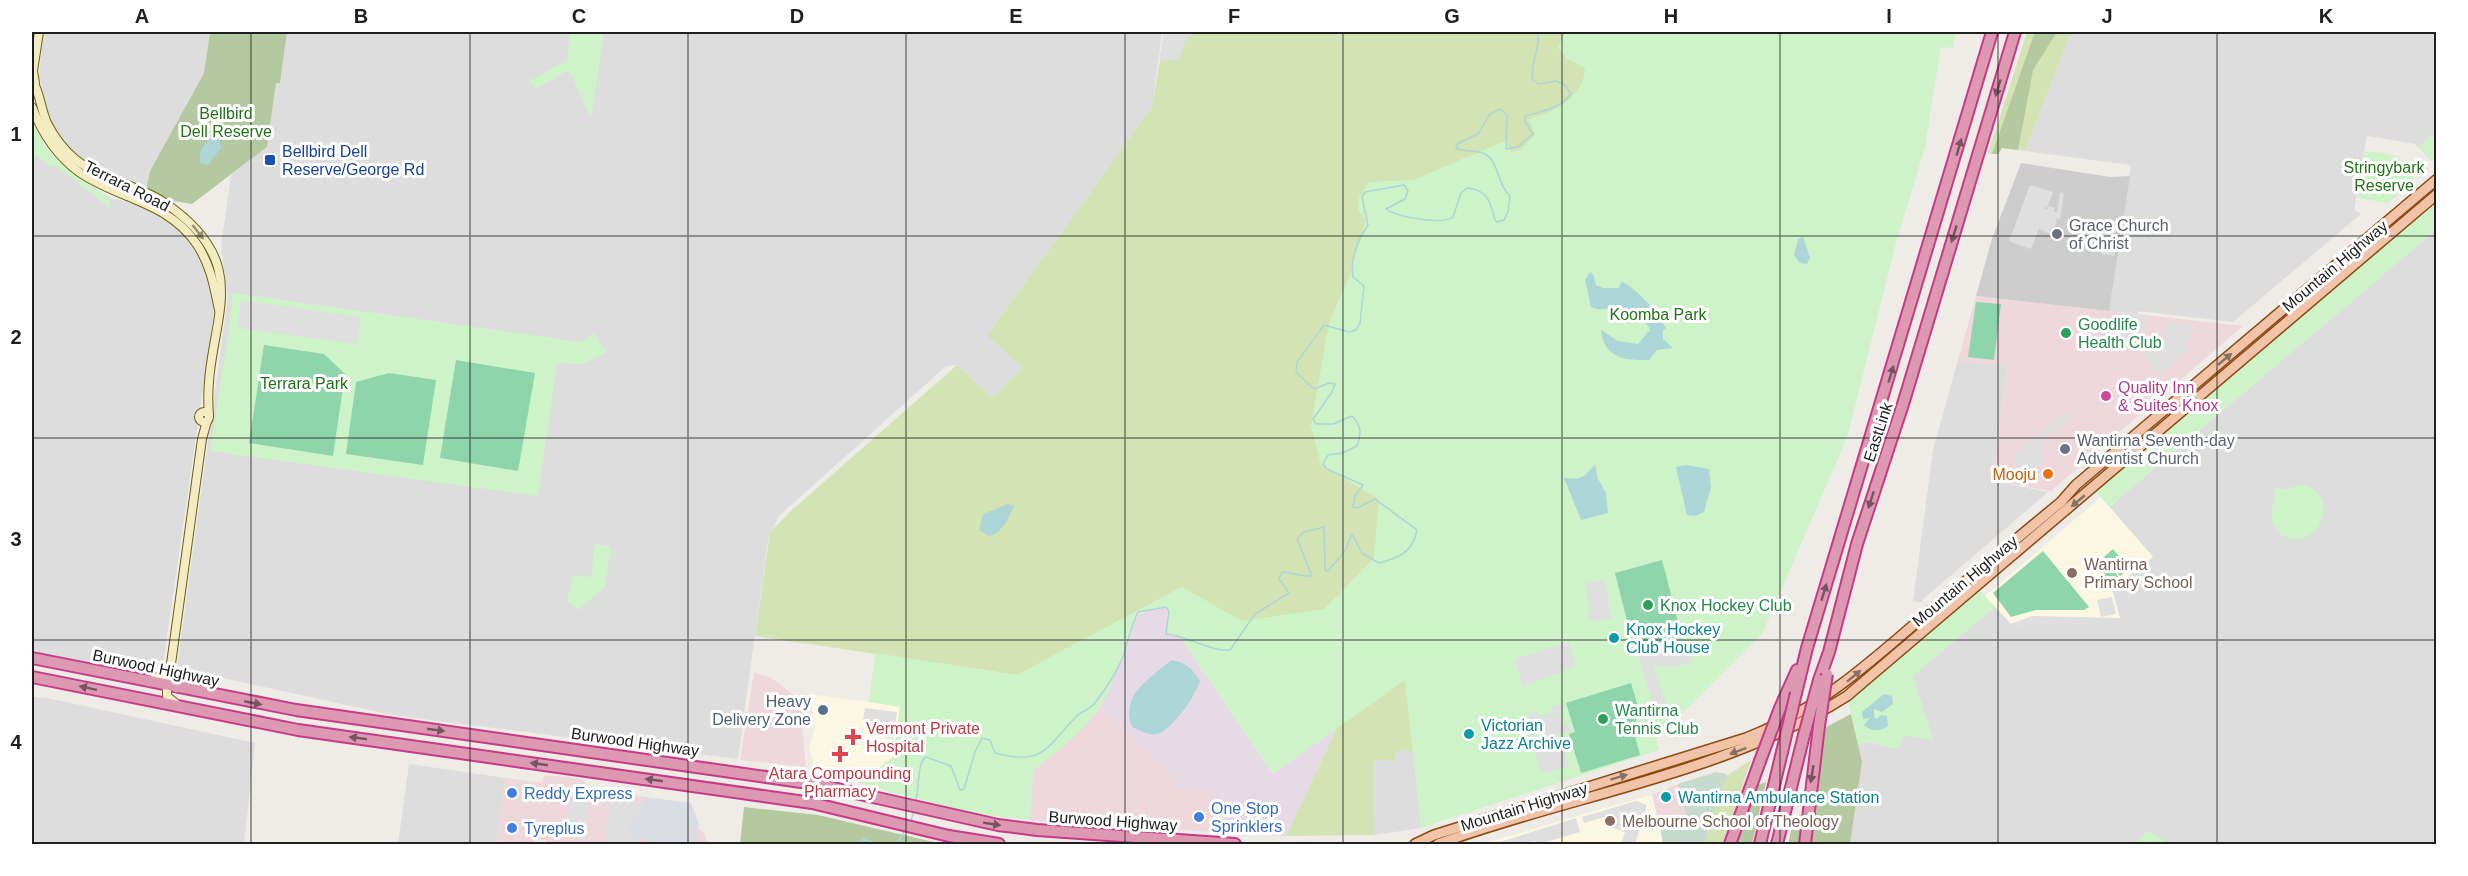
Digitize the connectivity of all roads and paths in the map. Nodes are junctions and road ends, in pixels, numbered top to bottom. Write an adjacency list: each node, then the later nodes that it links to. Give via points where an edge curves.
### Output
1 (39, 32): 4 (street, Terrara Road)
2 (1992, 32): 16 (highway, EastLink, one-way to 2)
3 (2015, 32): 21 (highway, EastLink, one-way to 21, via 1857,544)
4 (34, 88): 7 (street, Terrara Road, via 61,146)
5 (32, 106): 7 (street, Terrara Road, via 45,135 63,158 89,178)
6 (2436, 181): 9 (main road, Mountain Highway, one-way to 6)
7 (122, 189): 19 (street, Terrara Road, via 186,230 214,278 220,314)
8 (2436, 195): 10 (main road, Mountain Highway)
9 (2172, 404): 10 (main road); 11 (main road, Mountain Highway)
10 (2181, 413): 12 (main road, Mountain Highway)
11 (2114, 453): 12 (main road); 13 (main road, Mountain Highway)
12 (2122, 463): 14 (main road, Mountain Highway, one-way to 14)
13 (1964, 582): 14 (main road); 15 (main road, Mountain Highway)
14 (1972, 591): 18 (main road, Mountain Highway)
15 (1891, 645): 18 (main road); 27 (main road, Mountain Highway, one-way to 15, via 1713,749 1774,726 1821,701)
16 (1807, 648): 34 (highway, bridge, via 1780,708); 35 (highway, EastLink, bridge)
17 (32, 657): 22 (highway, Burwood Highway)
18 (1895, 657): 28 (main road, Mountain Highway, one-way to 28, via 1847,696 1773,737 1702,764)
19 (169, 668): 22 (street); 23 (street, Terrara Road); 24 (street, Terrara Road)
20 (32, 676): 25 (highway, Burwood Highway, one-way to 20)
21 (1823, 677): 36 (highway, EastLink, bridge); 37 (highway, one-way to 37, bridge)
22 (148, 682): 23 (highway, Burwood Highway); 25 (highway)
23 (166, 685): 24 (highway, Burwood Highway); 26 (street, via 167,696)
24 (177, 688): 29 (highway, Burwood Highway, one-way to 29, via 312,713 815,784 935,813 1037,830)
25 (144, 700): 26 (highway, Burwood Highway)
26 (180, 707): 30 (highway, Burwood Highway, one-way to 26, via 767,796 298,730)
27 (1531, 804): 28 (main road); 32 (main road, Mountain Highway)
28 (1534, 815): 33 (main road, Mountain Highway)
29 (1208, 843): 31 (highway, Burwood Highway)
30 (999, 844)
31 (1235, 844)
32 (1415, 844)
33 (1438, 844)
34 (1730, 844)
35 (1760, 844)
36 (1777, 844)
37 (1805, 844)

